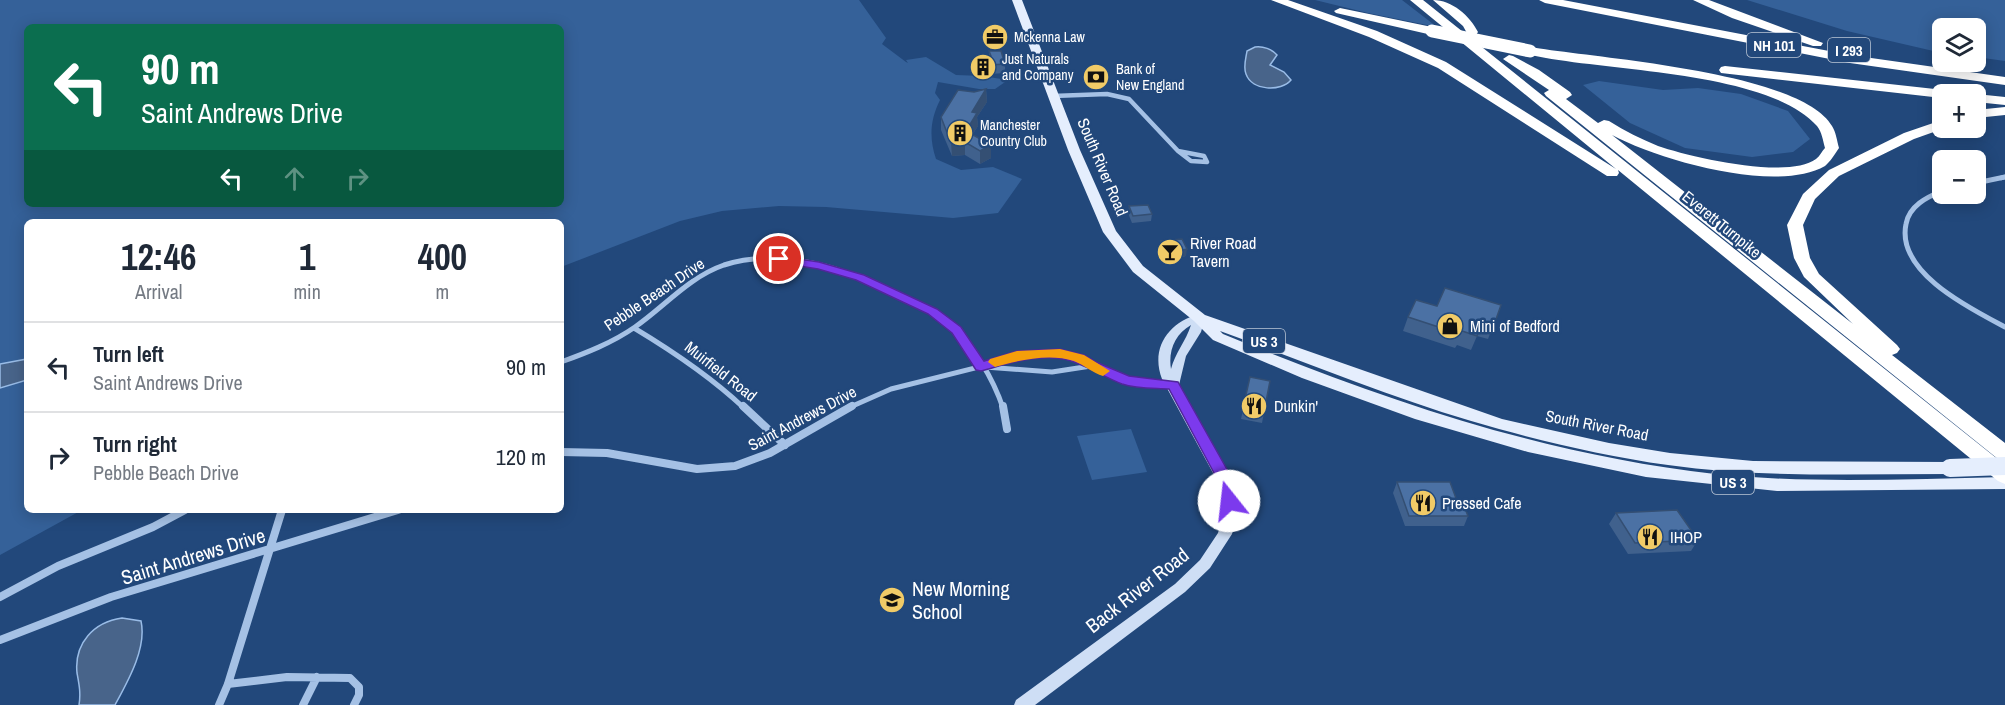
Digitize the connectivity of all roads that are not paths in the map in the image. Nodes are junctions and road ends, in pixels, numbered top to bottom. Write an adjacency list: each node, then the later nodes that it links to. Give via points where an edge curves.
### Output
1 (1017, 0): 17 (main road, South River Road / US 3)
2 (1277, 0): 30 (highway, via 1388,40 1467,79 1601,165)
3 (1294, 0): 10 (highway)
4 (1305, 0): 10 (highway)
5 (1416, 0): 30 (highway, Everett Turnpike)
6 (1432, 0): 11 (highway, Everett Turnpike)
7 (1439, 0): 11 (highway)
8 (1545, 0): 15 (highway, NH 101, via 1850,59)
9 (1699, 0): 14 (highway, I 293, via 1769,28 1834,47)
10 (1357, 15): 12 (highway, bridge)
11 (1472, 32): 13 (highway, Everett Turnpike)
12 (1527, 49): 13 (highway, via 1694,74 1764,91 1791,102 1818,120 1830,134 1831,152 1814,165 1781,171 1739,170 1694,162 1613,130 1535,73); 16 (highway, I 293)
13 (1509, 59): 39 (highway, Everett Turnpike)
14 (2005, 75)
15 (2005, 81)
16 (1932, 93)
17 (1053, 96): 23 (street, via 1107,94 1128,99); 27 (main road, South River Road / US 3, via 1098,209 1118,244 1151,282)
18 (1986, 99): 19 (highway)
19 (2005, 101)
20 (2005, 111): 21 (highway)
21 (1986, 113)
22 (1932, 128): 37 (highway, via 1834,173 1808,197 1797,218 1797,244 1812,277)
23 (1178, 150): 23 (street, via 1190,161 1207,162 1204,156)
24 (2005, 177): 25 (street)
25 (1986, 181)
26 (1932, 196): 28 (street, via 1908,216 1903,231 1914,262 1956,299)
27 (1199, 318): 34 (street, via 1180,356); 40 (main road, South River Road / US 3, bridge, via 1500,424 1608,449 1753,468); 42 (main road, South River Road / US 3, via 1218,337 1326,381 1499,438 1604,463 1746,483)
28 (2005, 327)
29 (634, 328): 31 (street, Pebble Beach Drive); 32 (street, Pebble Beach Drive, via 714,269 739,262 779,259 860,277 932,312 957,330); 36 (street, Muirfield Road, via 713,379)
30 (1845, 347): 41 (highway, Everett Turnpike)
31 (564, 361)
32 (981, 366): 33 (street, Saint Andrews Drive, via 1029,370); 33 (street, Saint Andrews Drive, via 1017,356 1053,354 1074,356); 35 (street, Pebble Beach Drive, via 1004,408); 36 (street, Saint Andrews Drive, via 867,398)
33 (1091, 366): 34 (street, Saint Andrews Drive, via 1127,380)
34 (1173, 385): 54 (street, Back River Road, via 1226,484 1230,514 1225,534 1205,564 1180,588)
35 (1007, 429)
36 (785, 445): 38 (street, Saint Andrews Drive, via 752,460 715,469 679,467 608,453)
37 (2005, 449)
38 (564, 452)
39 (2005, 454)
40 (2005, 466)
41 (2005, 476)
42 (2005, 483)
43 (179, 513): 47 (street, via 58,566)
44 (281, 513): 46 (street)
45 (388, 513): 46 (street, Saint Andrews Drive)
46 (269, 550): 48 (street, Saint Andrews Drive, via 111,597); 50 (street)
47 (0, 597)
48 (0, 640)
49 (317, 677): 50 (street); 52 (street); 53 (street, via 342,677 356,682 359,695)
50 (228, 684): 51 (street)
51 (219, 705)
52 (303, 705)
53 (354, 705)
54 (1022, 705)

